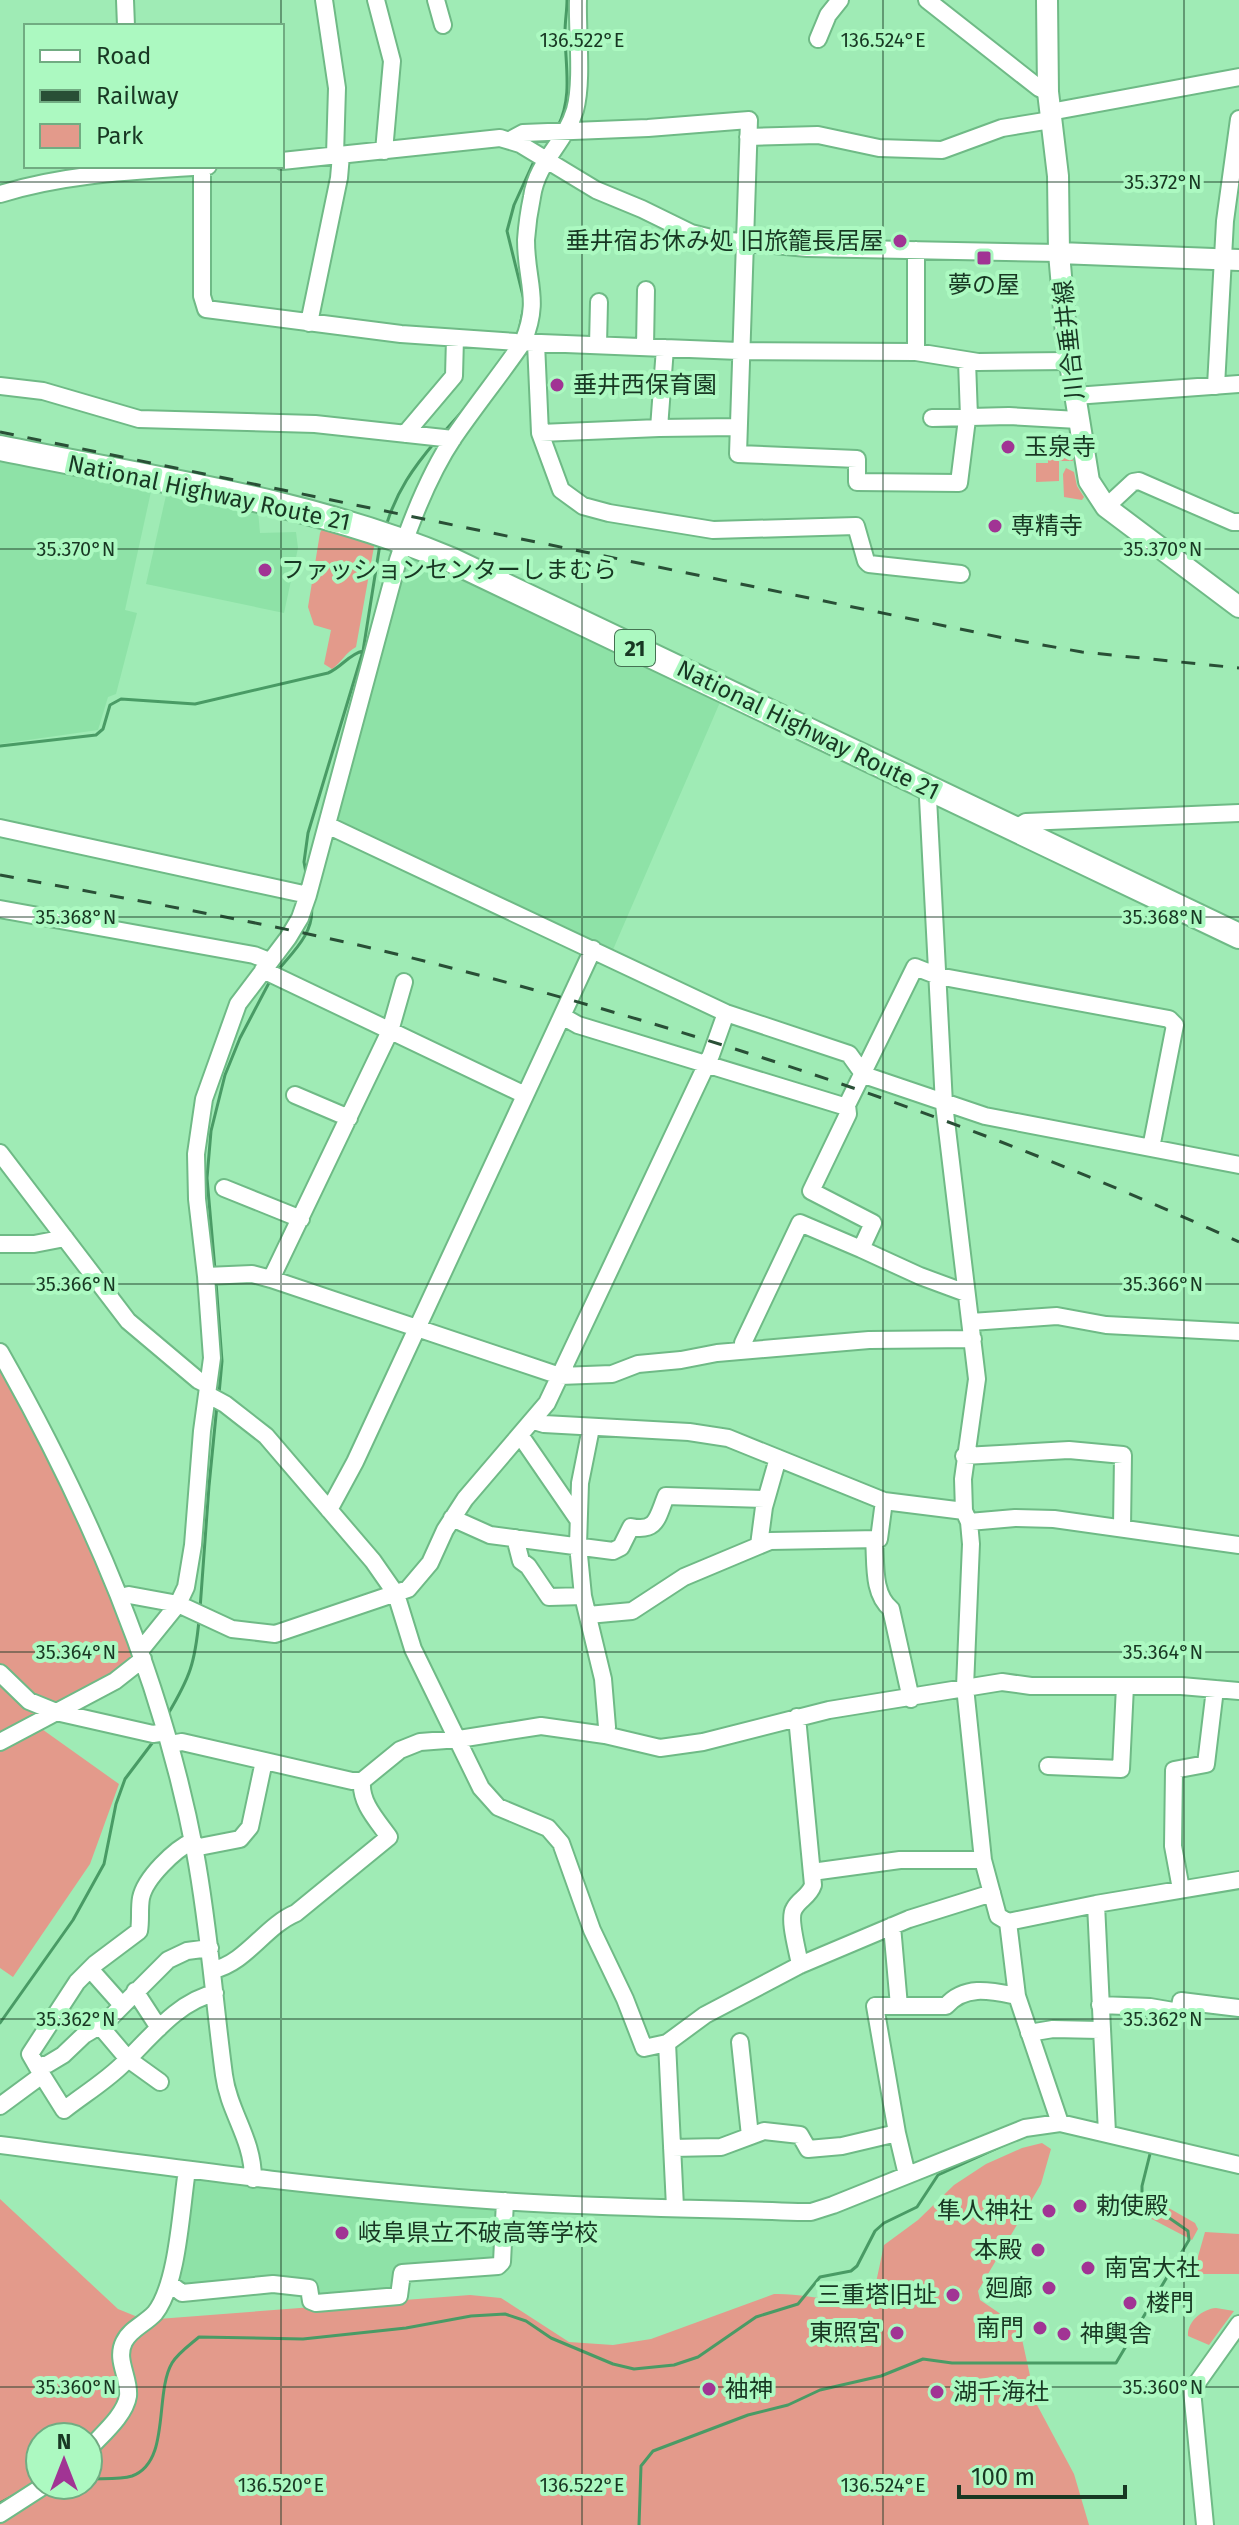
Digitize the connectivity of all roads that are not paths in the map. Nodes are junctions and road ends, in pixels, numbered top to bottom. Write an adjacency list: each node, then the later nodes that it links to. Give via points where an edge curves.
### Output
1 (125, 0): 9 (street)
2 (324, 0): 20 (street, via 337,88)
3 (376, 0): 19 (street, via 392,61)
4 (436, 0): 10 (street)
5 (578, 0): 15 (street, via 575,109)
6 (840, 0): 11 (street)
7 (927, 0): 13 (street, via 1027,79)
8 (1047, 0): 13 (main road, 川合垂井線)
9 (126, 24)
10 (443, 25)
11 (818, 39)
12 (1239, 77): 13 (street)
13 (1050, 108): 16 (street, via 942,150 879,148 818,135); 29 (main road, 川合垂井線)
14 (1239, 119): 17 (street)
15 (567, 130): 16 (street, via 749,120); 18 (street, via 523,133); 21 (street)
16 (748, 137): 27 (street)
17 (1238, 138): 30 (street)
18 (510, 140): 19 (street); 21 (street)
19 (384, 151): 20 (street)
20 (338, 155): 22 (street); 33 (street, via 339,178)
21 (539, 156): 27 (street, via 596,190 691,233); 35 (street, via 526,239 534,303)
22 (284, 161)
23 (144, 168): 25 (street)
24 (205, 168): 33 (street, via 206,309)
25 (114, 169): 26 (street)
26 (0, 194)
27 (747, 244): 28 (street); 39 (street)
28 (916, 250): 29 (street); 40 (street)
29 (1059, 253): 30 (main road); 42 (main road, 川合垂井線)
30 (1230, 260): 45 (street)
31 (646, 290): 37 (street)
32 (599, 302): 36 (street)
33 (309, 323): 34 (street)
34 (455, 338): 35 (street); 53 (street, via 454,376)
35 (520, 342): 36 (street); 52 (street); 54 (street)
36 (598, 345): 37 (street)
37 (645, 347): 38 (street)
38 (665, 348): 39 (street); 51 (street)
39 (739, 351): 40 (street); 50 (street)
40 (916, 352): 41 (street)
41 (967, 361): 42 (street); 47 (street)
42 (1070, 361): 46 (main road, 川合垂井線)
43 (1239, 384): 45 (street)
44 (0, 386): 53 (street, via 43,391 139,419 302,423)
45 (1216, 386): 46 (street)
46 (1075, 396): 49 (main road, 川合垂井線)
47 (969, 417): 48 (street); 49 (street); 50 (street, via 959,483 857,482 857,459 738,454)
48 (932, 418)
49 (1078, 420): 56 (main road, 川合垂井線, via 1089,481)
50 (737, 427): 51 (street)
51 (659, 428): 52 (street)
52 (540, 433): 59 (street, via 561,490 583,506 713,530 856,526 869,564)
53 (405, 434): 54 (street)
54 (453, 439): 58 (street)
55 (0, 448): 58 (highway, National Highway Route 21 / 21, via 305,510)
56 (1106, 507): 57 (street, via 1139,481); 60 (main road, 川合垂井線)
57 (1239, 522)
58 (405, 540): 61 (highway, National Highway Route 21 / 21); 63 (street)
59 (961, 574)
60 (1237, 604)
61 (930, 789): 65 (highway, National Highway Route 21 / 21); 71 (street)
62 (1239, 813): 65 (street, via 1026,822)
63 (327, 825): 66 (street); 69 (street)
64 (0, 828): 66 (street)
65 (1014, 829): 68 (highway, National Highway Route 21 / 21)
66 (308, 895): 70 (street, via 294,928)
67 (0, 909): 70 (street, via 254,955)
68 (1239, 936)
69 (593, 949): 73 (street); 74 (street)
70 (266, 966): 75 (street); 91 (street, via 238,1004 198,1129 197,1199)
71 (938, 976): 77 (street, via 915,967); 80 (street); 83 (street, via 1169,1019 1175,1025)
72 (404, 982): 75 (street)
73 (726, 1013): 76 (street); 77 (street, via 849,1054)
74 (562, 1016): 76 (street); 79 (street)
75 (390, 1031): 79 (street); 82 (street)
76 (706, 1065): 81 (street); 100 (street)
77 (864, 1075): 80 (street); 81 (street)
78 (295, 1095): 82 (street)
79 (525, 1095): 95 (street)
80 (944, 1104): 83 (street); 93 (street)
81 (847, 1105): 90 (street, via 848,1114 811,1191 873,1223)
82 (349, 1118): 87 (street)
83 (1151, 1148): 85 (street)
84 (0, 1153): 88 (street)
85 (1239, 1165)
86 (224, 1188): 87 (street)
87 (301, 1219): 92 (street)
88 (65, 1238): 89 (street); 101 (street, via 128,1321)
89 (0, 1244)
90 (861, 1249): 93 (street); 98 (street, via 800,1223)
91 (213, 1275): 92 (street); 101 (street)
92 (271, 1279): 95 (street)
93 (966, 1293): 94 (street)
94 (971, 1322): 96 (street, via 1057,1316 1106,1325); 97 (street)
95 (417, 1329): 100 (street); 109 (street)
96 (1239, 1332)
97 (973, 1339): 98 (street, via 869,1340); 105 (street, via 977,1379)
98 (743, 1351): 100 (street, via 638,1364 612,1374)
99 (0, 1352): 121 (street, via 46,1434)
100 (560, 1376): 102 (street)
101 (213, 1396): 109 (street, via 266,1436); 122 (street, via 186,1587)
102 (534, 1421): 103 (street); 104 (street)
103 (591, 1428): 106 (street, via 728,1438); 112 (street)
104 (520, 1435): 111 (street); 112 (street)
105 (964, 1456): 110 (street); 113 (street, via 1069,1450 1123,1455)
106 (778, 1458): 107 (street); 108 (street)
107 (766, 1499): 116 (street, via 666,1496 653,1526 631,1527 621,1547 613,1551); 117 (street)
108 (884, 1501): 110 (street); 115 (street, via 879,1539)
109 (329, 1510): 119 (street)
110 (967, 1517): 113 (street, via 1054,1519); 127 (street)
111 (452, 1518): 114 (street, via 490,1535); 119 (street, via 430,1563 408,1589)
112 (577, 1518): 116 (street)
113 (1122, 1528): 118 (street)
114 (515, 1538): 116 (street); 120 (street, via 521,1561 549,1597)
115 (874, 1539): 117 (street); 130 (street, via 878,1591 891,1609)
116 (578, 1545): 120 (street)
117 (759, 1545): 123 (street, via 684,1577 632,1611)
118 (1239, 1545)
119 (396, 1594): 122 (street, via 275,1634 232,1629); 135 (street, via 413,1649)
120 (583, 1596): 123 (street)
121 (121, 1597): 122 (street); 124 (street)
122 (193, 1611): 124 (street)
123 (588, 1615): 133 (street, via 603,1679)
124 (142, 1655): 131 (street, via 115,1681); 134 (street)
125 (0, 1673): 131 (street, via 29,1701)
126 (1125, 1686): 127 (street, via 1002,1682); 128 (street); 138 (street, via 1121,1769)
127 (965, 1687): 130 (street); 141 (street)
128 (1215, 1689): 129 (street); 144 (street, via 1206,1764 1174,1770 1173,1846)
129 (1239, 1691)
130 (911, 1699): 132 (street)
131 (56, 1712): 134 (street); 136 (street)
132 (797, 1717): 133 (street, via 660,1748); 142 (street)
133 (605, 1735): 135 (street, via 541,1726)
134 (168, 1738): 137 (street); 140 (street)
135 (459, 1739): 139 (street, via 420,1742 400,1750); 165 (street, via 481,1788 498,1807 548,1828 561,1843 644,2048)
136 (0, 1742)
137 (264, 1761): 139 (street); 140 (street, via 250,1827 240,1839)
138 (1048, 1766)
139 (362, 1781): 152 (street, via 368,1808 389,1837 226,1967)
140 (193, 1844): 149 (street); 151 (street, via 177,1848 146,1886 139,1931)
141 (983, 1860): 142 (street, via 900,1860); 145 (street)
142 (812, 1872): 150 (street, via 810,1895 794,1906 791,1916)
143 (1239, 1880): 144 (street)
144 (1181, 1889): 146 (street)
145 (992, 1893): 147 (street, via 998,1916); 148 (street)
146 (1096, 1904): 147 (street); 157 (street)
147 (1008, 1922): 155 (street)
148 (892, 1926): 150 (street); 158 (street)
149 (210, 1948): 152 (street); 153 (street, via 168,1960)
150 (800, 1965): 165 (street, via 705,2015)
151 (90, 1969): 156 (street); 167 (street, via 30,2054)
152 (213, 1970): 154 (street)
153 (135, 1991): 156 (street); 161 (street)
154 (215, 1993): 161 (street, via 199,1996); 179 (street, via 224,2079 249,2142)
155 (1017, 1996): 158 (street, via 984,1989 954,1996 946,2006); 163 (street)
156 (122, 2005): 160 (street)
157 (1100, 2005): 159 (street, via 1179,2012 1181,2001); 162 (street)
158 (899, 2006): 171 (street, via 875,2006)
159 (1239, 2008)
160 (100, 2026): 166 (street); 167 (street)
161 (159, 2028): 166 (street)
162 (1100, 2030): 163 (street); 172 (street)
163 (1029, 2033): 170 (street)
164 (740, 2042): 173 (street)
165 (667, 2043): 175 (street)
166 (128, 2059): 167 (street, via 64,2110); 168 (street)
167 (40, 2071): 169 (street)
168 (160, 2082)
169 (0, 2106)
170 (1060, 2123): 172 (street); 178 (street, via 1025,2128)
171 (897, 2133): 173 (street, via 808,2149 800,2135 764,2131); 178 (street)
172 (1107, 2133): 176 (street)
173 (750, 2136): 175 (street, via 721,2147)
174 (0, 2145): 177 (street)
175 (672, 2148): 181 (street)
176 (1239, 2165)
177 (187, 2170): 179 (street); 182 (street)
178 (907, 2175): 181 (street, via 811,2212)
179 (253, 2179): 180 (street)
180 (505, 2201): 181 (street); 182 (street, via 498,2266 402,2273 399,2296 316,2303 309,2288 287,2285 182,2293)
181 (675, 2207)
182 (169, 2283): 184 (street, via 155,2312 122,2345 128,2396)
183 (1239, 2324): 187 (street, via 1192,2390)
184 (104, 2432)
185 (24, 2499): 186 (street)
186 (0, 2514)
187 (1205, 2525)

